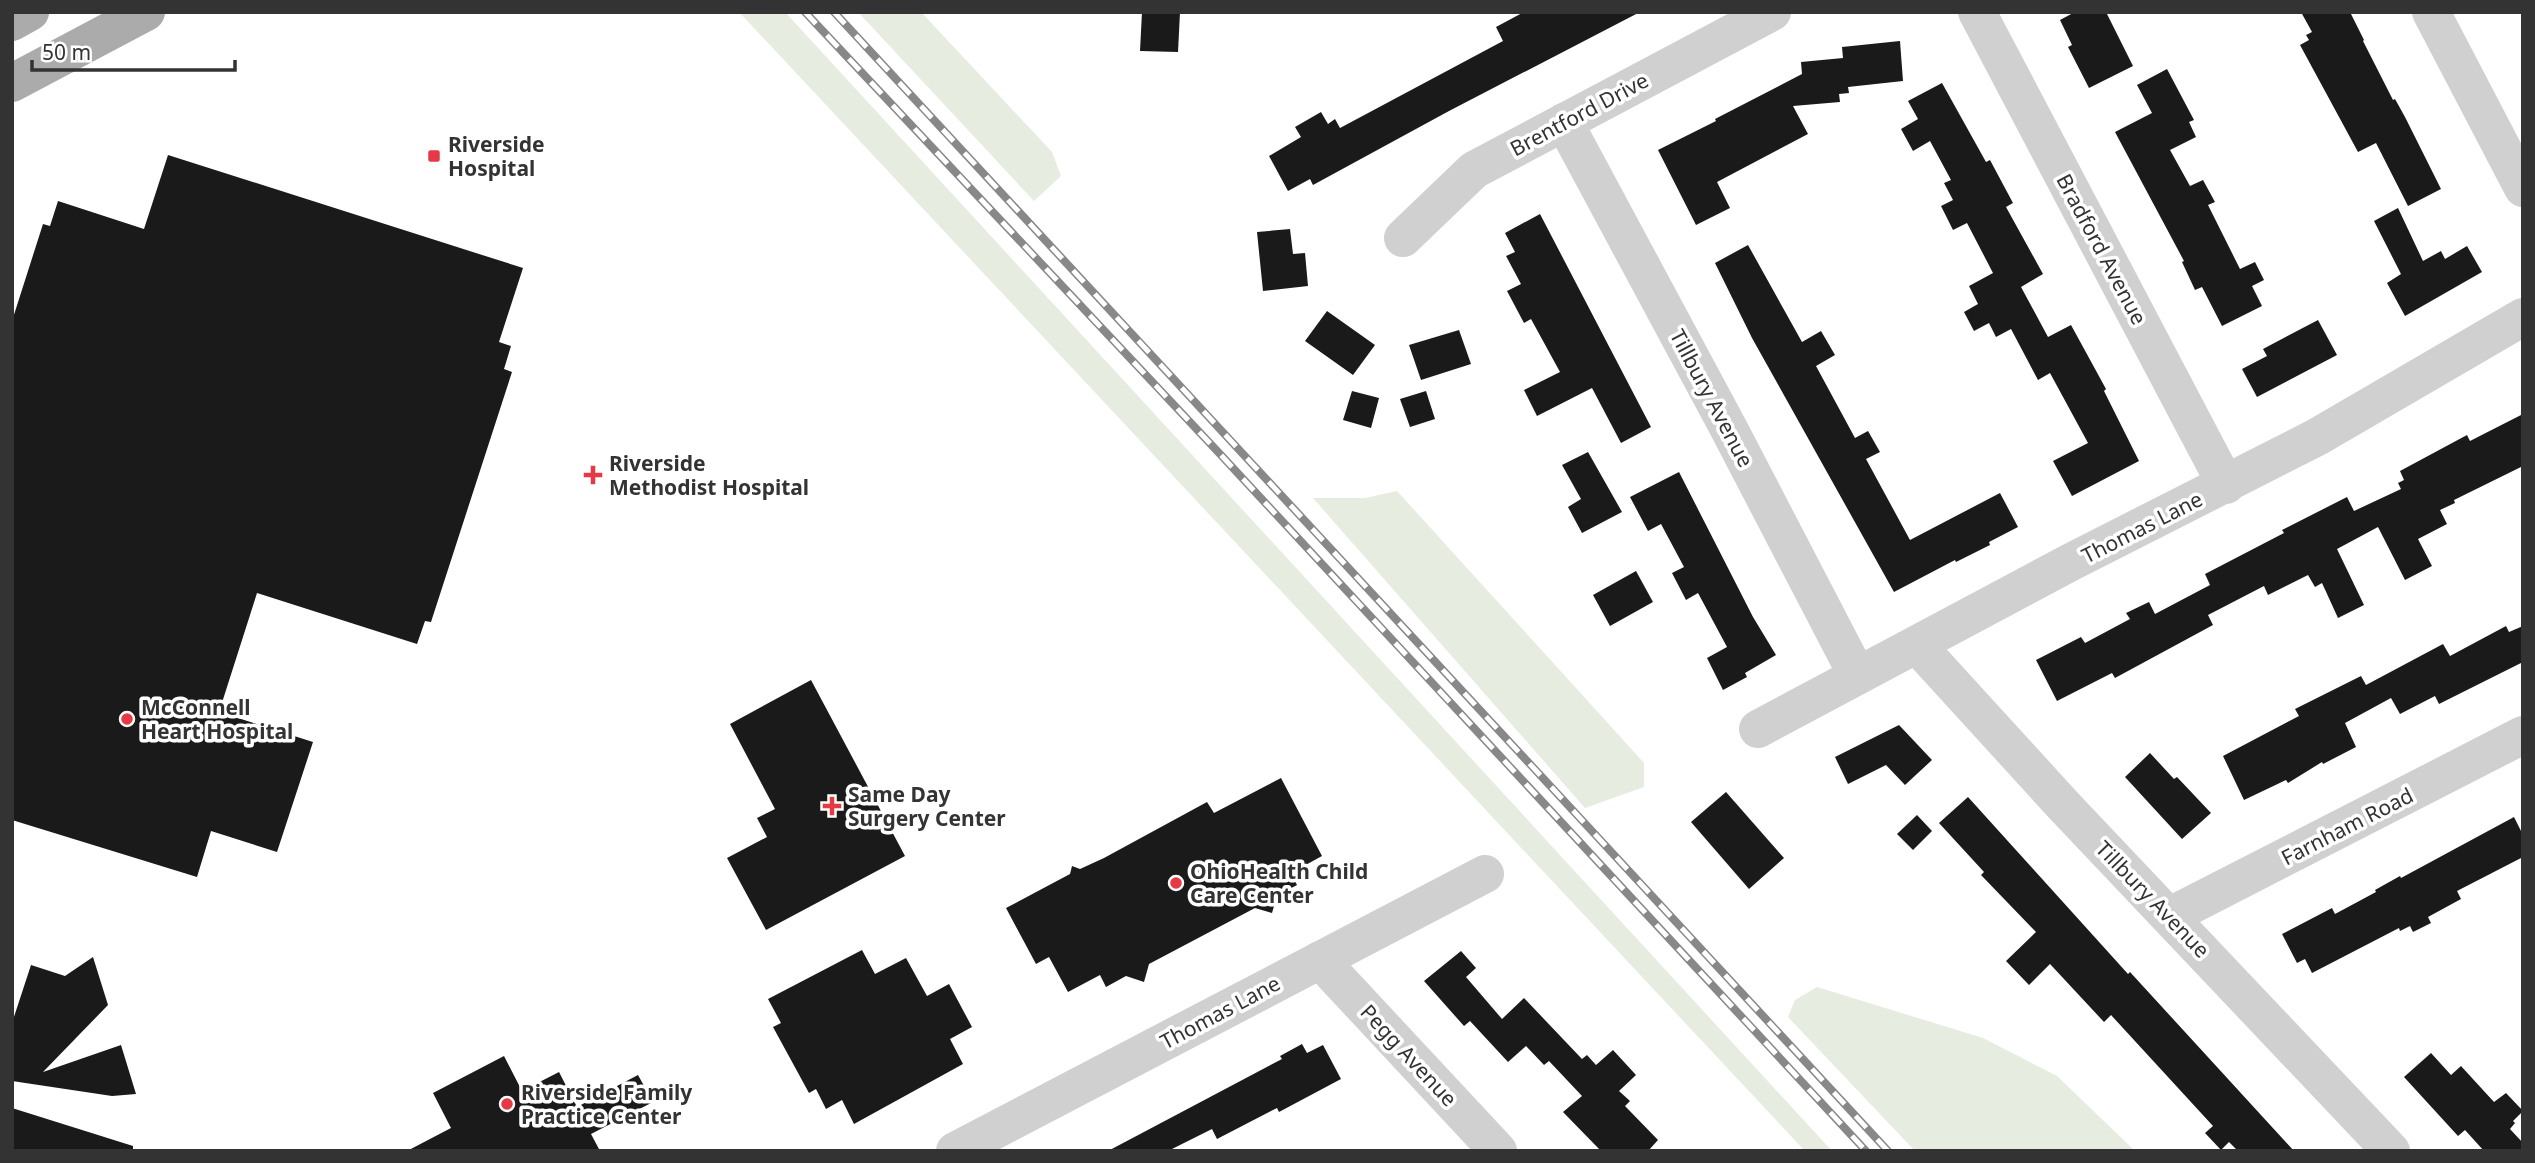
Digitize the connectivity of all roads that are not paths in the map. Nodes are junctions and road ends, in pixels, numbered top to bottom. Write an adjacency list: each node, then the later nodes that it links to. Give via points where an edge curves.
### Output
1 (30, 12): 6 (main road)
2 (146, 12): 7 (main road)
3 (1772, 12): 8 (street, Brentford Drive)
4 (1977, 12): 12 (street, Bradford Avenue)
5 (2431, 12): 9 (street)
6 (12, 22)
7 (12, 83)
8 (1564, 122): 10 (street, Brentford Drive, via 1474,170); 14 (street, Tillbury Avenue)
9 (2523, 188)
10 (1403, 238)
11 (2523, 317): 12 (street, Thomas Lane, via 2318,437)
12 (2226, 485): 13 (street, Thomas Lane)
13 (1917, 645): 14 (street, Thomas Lane); 18 (street, Tillbury Avenue)
14 (1857, 676): 15 (street, Thomas Lane)
15 (1758, 729)
16 (2523, 735): 18 (street, Farnham Road)
17 (1485, 874): 19 (street, Thomas Lane)
18 (2170, 916): 22 (street, Tillbury Avenue)
19 (1320, 960): 20 (street, Thomas Lane); 21 (street, Pegg Avenue)
20 (956, 1151)
21 (1498, 1151)
22 (2390, 1151)

